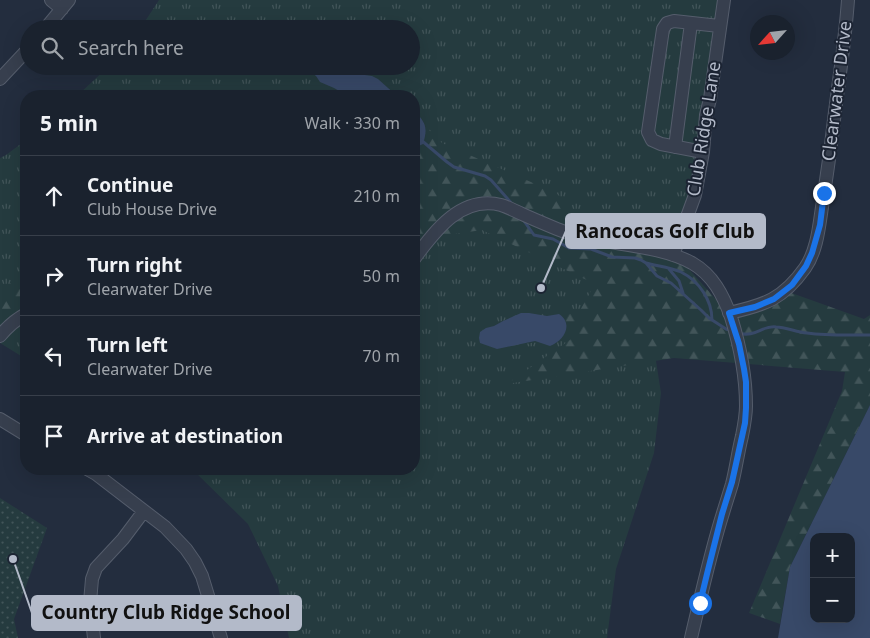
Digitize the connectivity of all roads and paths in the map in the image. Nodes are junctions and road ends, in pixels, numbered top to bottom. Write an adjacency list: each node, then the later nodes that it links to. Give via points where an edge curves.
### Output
1 (51, 0): 4 (street)
2 (724, 0): 7 (street, Club Ridge Lane)
3 (848, 0): 14 (street, Clearwater Drive, via 820,225 812,253 806,266 782,294 762,304)
4 (65, 4): 5 (street)
5 (52, 20)
6 (691, 23): 7 (street); 10 (street); 10 (street, via 674,21 663,29 648,132 652,140)
7 (719, 26): 11 (street, Club Ridge Lane)
8 (20, 58): 9 (street)
9 (0, 80)
10 (675, 147): 11 (street)
11 (703, 152): 13 (street, Club Ridge Lane, via 695,195)
12 (420, 252): 13 (street, via 443,223 456,213 471,205 486,203 502,205 579,236)
13 (673, 256): 14 (street, via 693,263 705,272 722,294)
14 (729, 313): 23 (street, via 746,382 745,423)
15 (20, 317): 16 (street)
16 (0, 336)
17 (0, 419): 18 (street)
18 (20, 431)
19 (95, 475): 20 (street)
20 (144, 511): 21 (street, via 96,568 90,602); 22 (street, via 176,538 195,562)
21 (94, 638)
22 (221, 638)
23 (691, 638)

